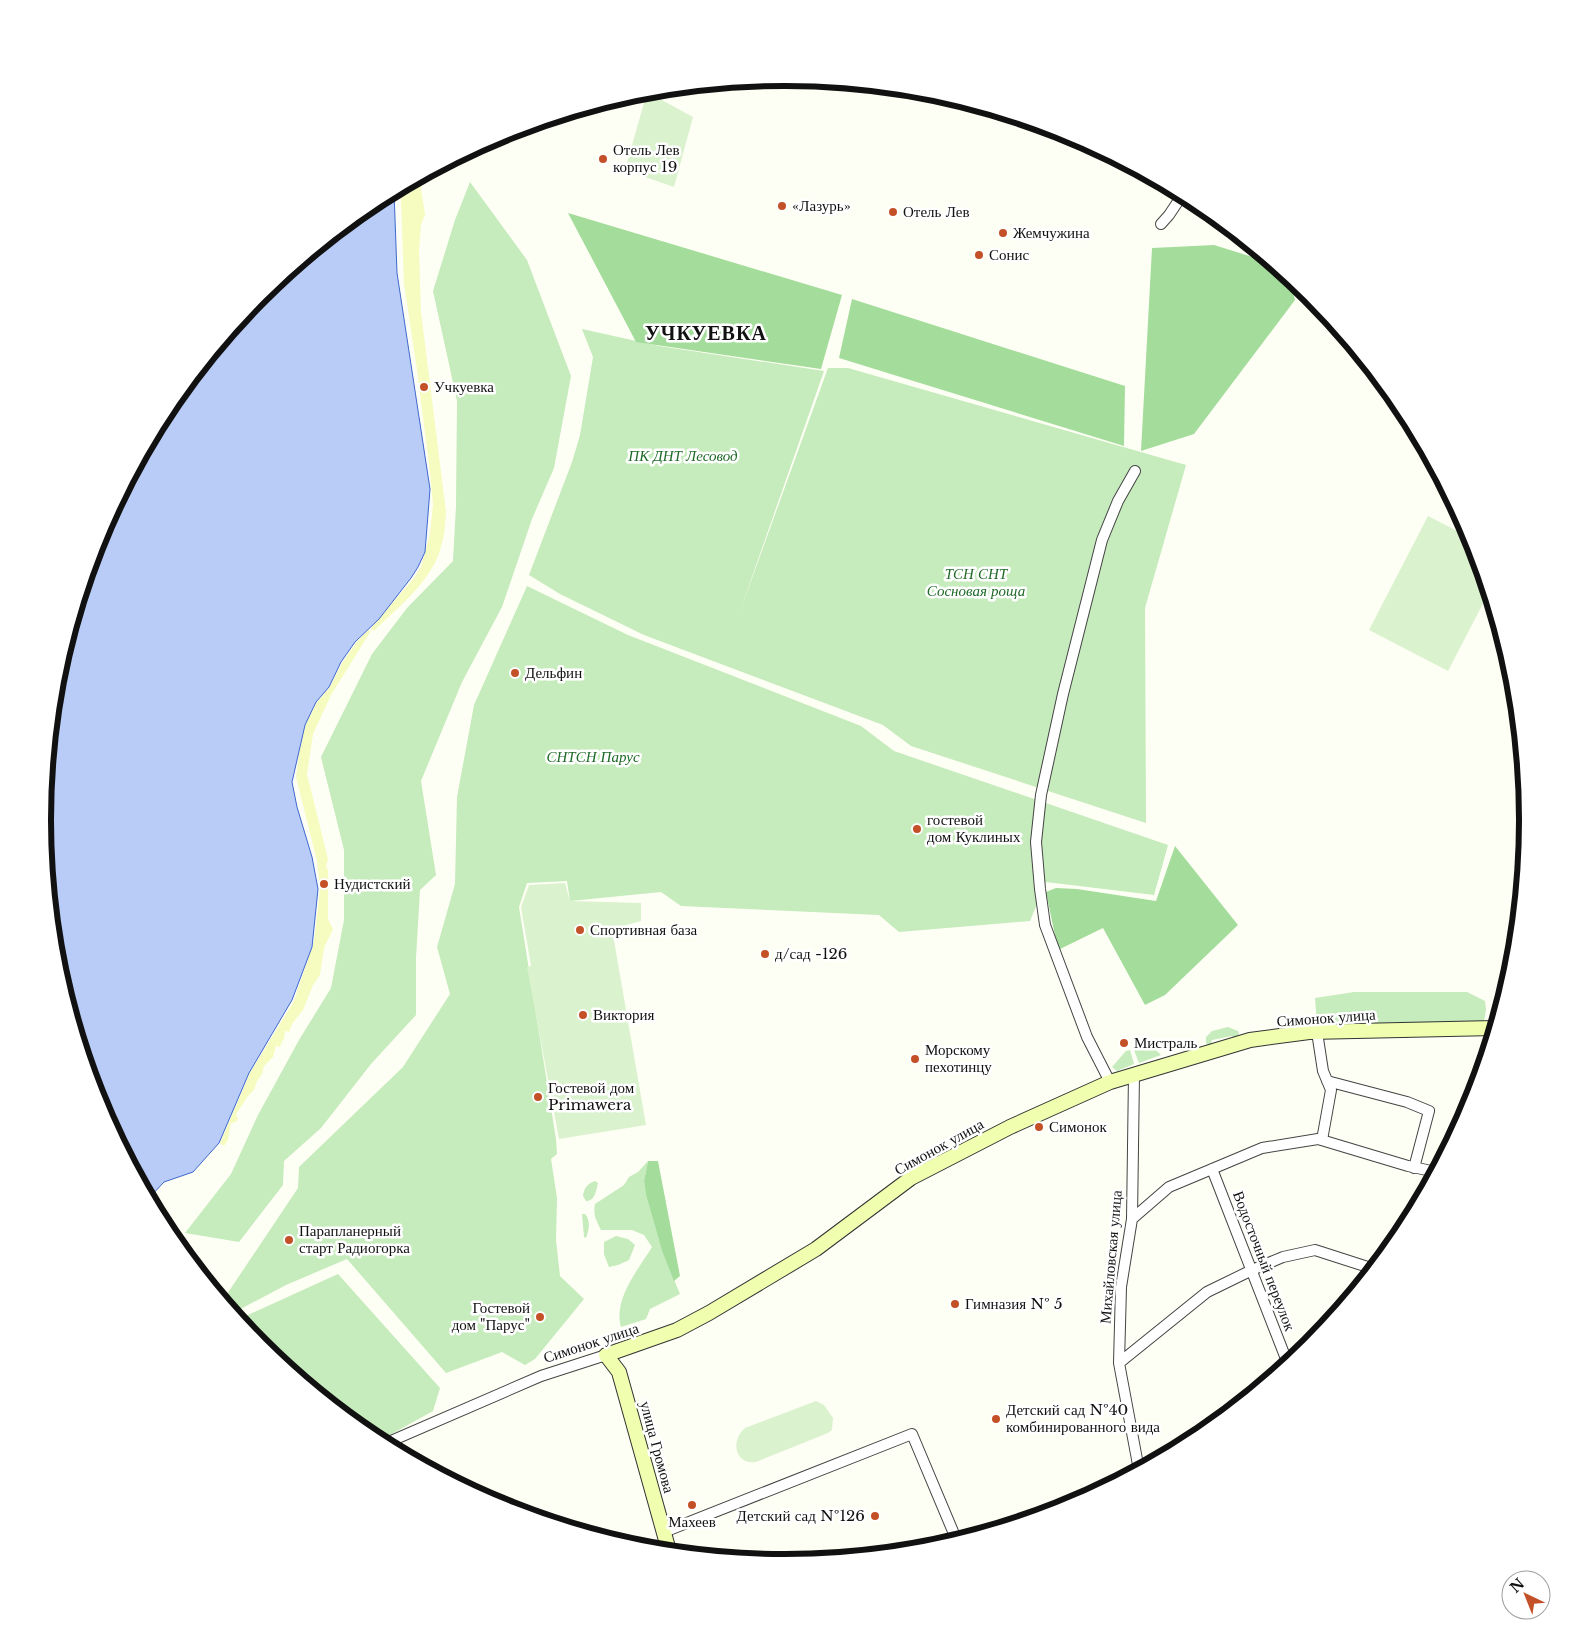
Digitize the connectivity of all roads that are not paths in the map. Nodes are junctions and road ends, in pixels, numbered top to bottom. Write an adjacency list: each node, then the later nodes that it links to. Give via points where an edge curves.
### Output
1 (1179, 200): 2 (street)
2 (1161, 224)
3 (1135, 471): 8 (street, via 1102,540 1063,694 1041,795 1036,842 1045,925 1088,1037)
4 (1489, 1028): 5 (street, Симонок улица)
5 (1317, 1032): 6 (street, Симонок улица, via 1250,1040); 7 (street)
6 (1134, 1074): 8 (street, Симонок улица); 13 (street, Михайловская улица)
7 (1327, 1081): 9 (street, via 1331,1090); 11 (street, via 1407,1102 1428,1111)
8 (1110, 1082): 16 (street, Симонок улица, via 1010,1127 911,1178 816,1248 709,1313 677,1330)
9 (1322, 1140): 10 (street, via 1262,1148); 11 (street)
10 (1212, 1168): 13 (street, via 1169,1187); 15 (street, Водосточный переулок)
11 (1414, 1168): 12 (street)
12 (1430, 1171)
13 (1132, 1219): 18 (street, Михайловская улица, via 1121,1287)
14 (1368, 1267): 15 (street, via 1315,1250 1283,1257)
15 (1252, 1270): 17 (street, Водосточный переулок); 18 (street, via 1207,1292)
16 (606, 1355): 19 (street, Симонок улица, via 541,1376); 21 (street, улица Громова, via 619,1372)
17 (1285, 1357)
18 (1119, 1363): 20 (street, Михайловская улица)
19 (393, 1440)
20 (1138, 1464)
21 (664, 1532): 22 (street, via 912,1434); 23 (street, улица Громова)
22 (954, 1534)
23 (667, 1544)

